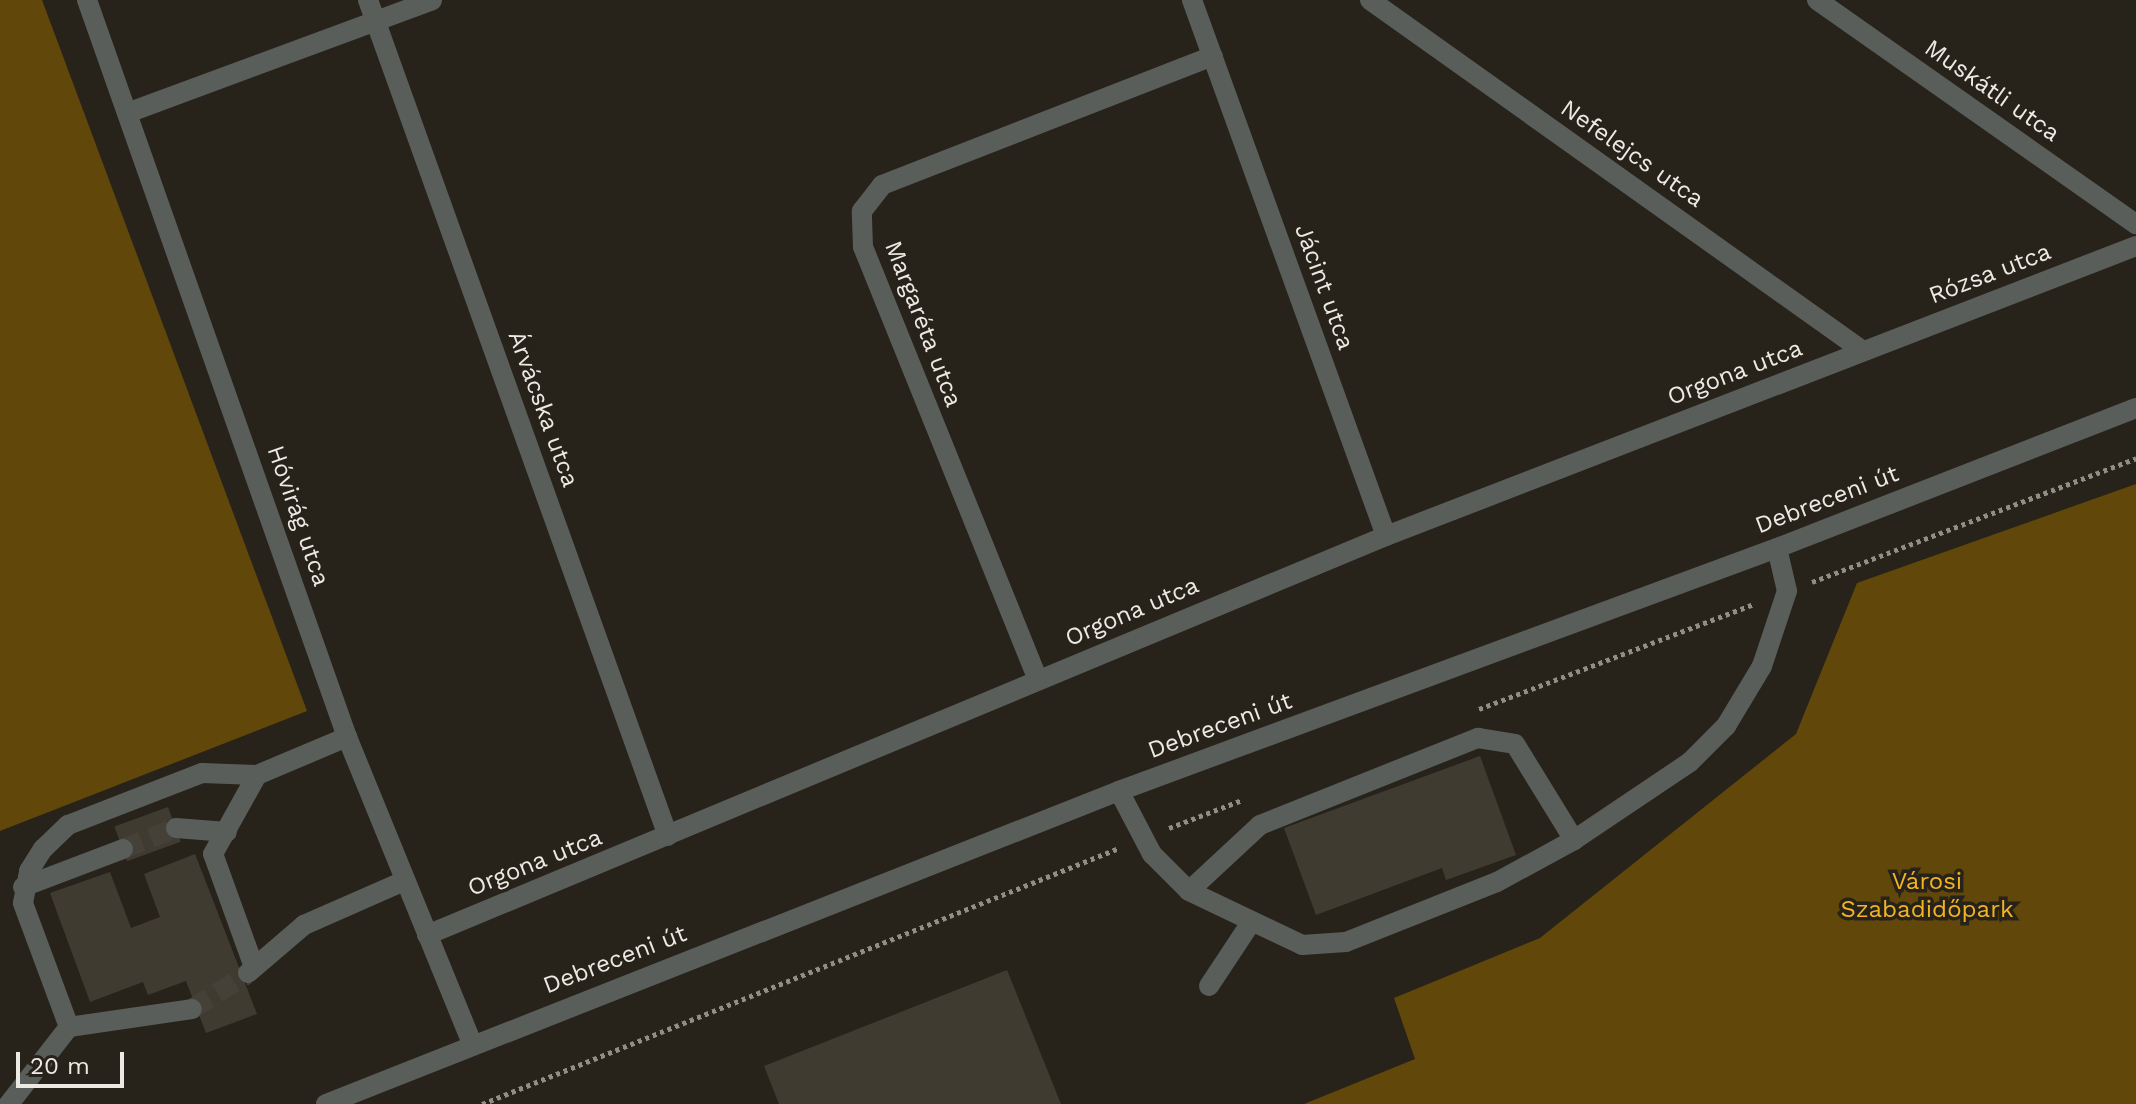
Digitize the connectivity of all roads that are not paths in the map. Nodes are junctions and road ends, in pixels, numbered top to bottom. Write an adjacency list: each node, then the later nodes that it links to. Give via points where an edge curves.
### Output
1 (87, 0): 9 (street, Hóvirág utca)
2 (368, 0): 7 (street, Árvácska utca)
3 (432, 0): 7 (street)
4 (1192, 0): 8 (street)
5 (1370, 0): 12 (street, Nefelejcs utca)
6 (1817, 0): 10 (street, Muskátli utca)
7 (377, 23): 9 (street); 22 (street, Árvácska utca)
8 (1213, 56): 14 (street, Jácint utca); 16 (street, Margaréta utca, via 882,185 862,211 863,247)
9 (130, 112): 17 (street, Hóvirág utca)
10 (2136, 224)
11 (2136, 246): 12 (street, Rózsa utca)
12 (1863, 351): 14 (street, Orgona utca)
13 (2136, 408): 15 (street, Debreceni út)
14 (1386, 536): 16 (street, Orgona utca)
15 (1777, 548): 19 (street, Debreceni út); 23 (street, via 1787,591 1752,686 1726,726 1690,762)
16 (1038, 680): 22 (street, Orgona utca)
17 (347, 737): 18 (street); 25 (street, Hóvirág utca)
18 (257, 775): 21 (street); 26 (street, via 202,773 68,825 43,849)
19 (1119, 791): 27 (street, via 1152,854); 33 (street, Debreceni út)
20 (176, 828): 21 (street)
21 (227, 832): 25 (street, via 213,854 250,971 332,908)
22 (668, 836): 29 (street, Orgona utca)
23 (1574, 840): 27 (street, via 1515,744 1478,738 1260,825); 28 (street, via 1497,882 1346,942 1302,945)
24 (123, 849): 26 (street)
25 (404, 881): 29 (street, Hóvirág utca)
26 (23, 887): 32 (street, via 23,903)
27 (1189, 891): 28 (street)
28 (1250, 924): 30 (street)
29 (427, 935): 33 (street, Hóvirág utca)
30 (1209, 986)
31 (192, 1009): 32 (street)
32 (69, 1027): 34 (street)
33 (472, 1044): 35 (street, Debreceni út)
34 (9, 1104)
35 (326, 1104)

